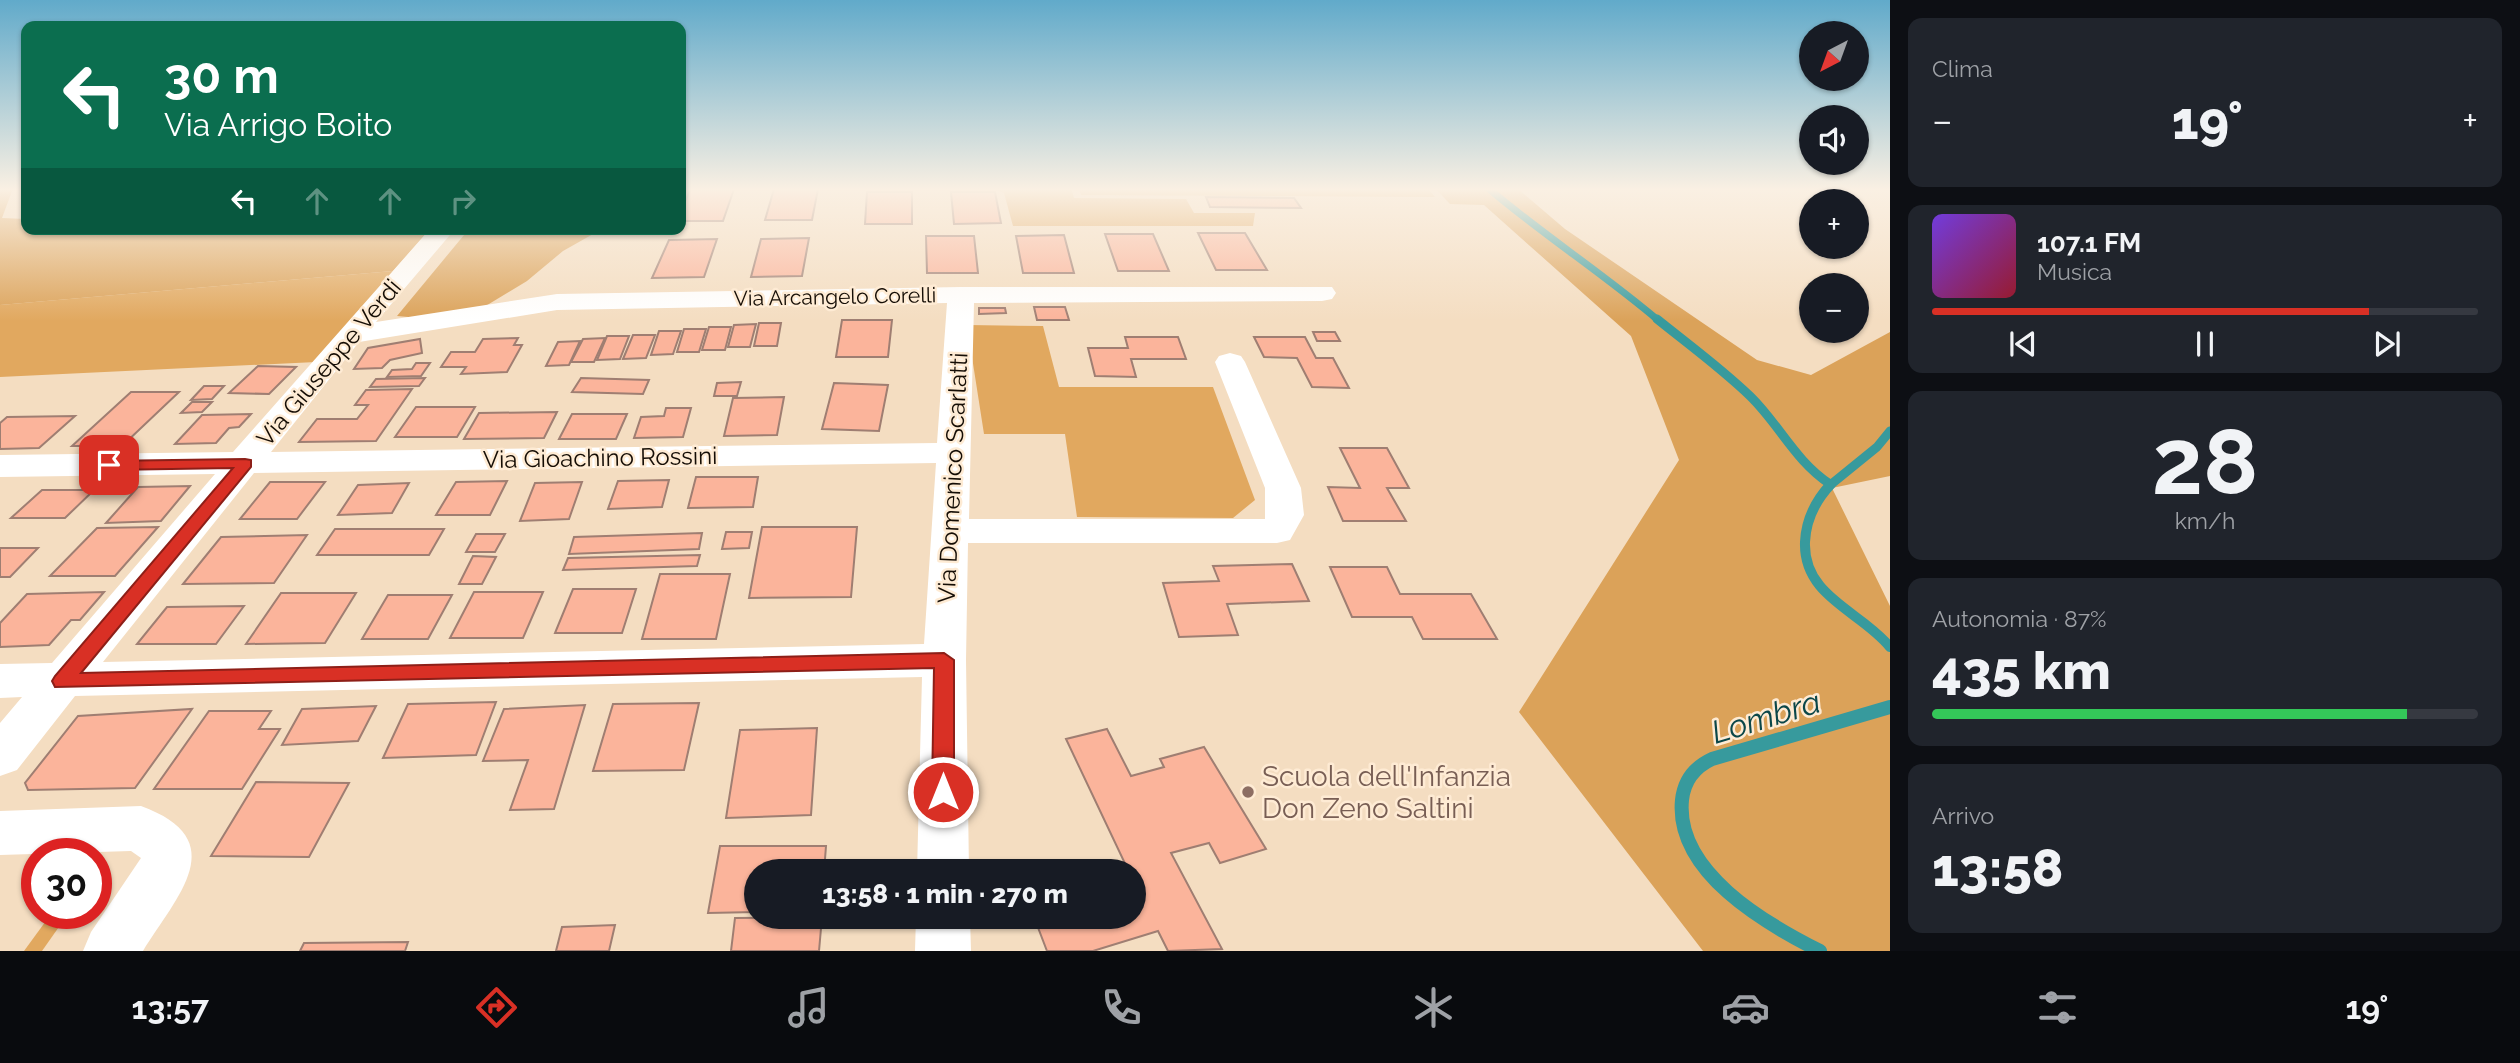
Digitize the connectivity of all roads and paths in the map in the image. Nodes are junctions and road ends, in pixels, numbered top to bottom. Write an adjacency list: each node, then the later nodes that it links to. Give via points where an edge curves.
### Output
1 (438, 235): 4 (street, Via Giuseppe Verdi)
2 (1322, 293): 3 (street, Via Arcangelo Corelli)
3 (961, 295): 4 (street, Via Arcangelo Corelli, via 557,302); 6 (street, Via Domenico Scarlatti)
4 (351, 335): 7 (street, Via Giuseppe Verdi)
5 (1230, 362): 9 (street, via 1283,488 1286,515 1277,531)
6 (955, 453): 7 (street, Via Gioachino Rossini); 9 (street, Via Domenico Scarlatti)
7 (245, 463): 8 (street, Via Gioachino Rossini); 12 (street, Via Giuseppe Verdi)
8 (0, 466)
9 (950, 531): 10 (street, Via Domenico Scarlatti)
10 (944, 660): 12 (street); 15 (street, Via Domenico Scarlatti)
11 (0, 681): 12 (street)
12 (62, 681): 13 (street, Via Giuseppe Verdi)
13 (0, 755)
14 (0, 833): 17 (street, via 141,828 166,848 167,866)
15 (943, 859)
16 (943, 929): 18 (street)
17 (111, 951)
18 (943, 951)

